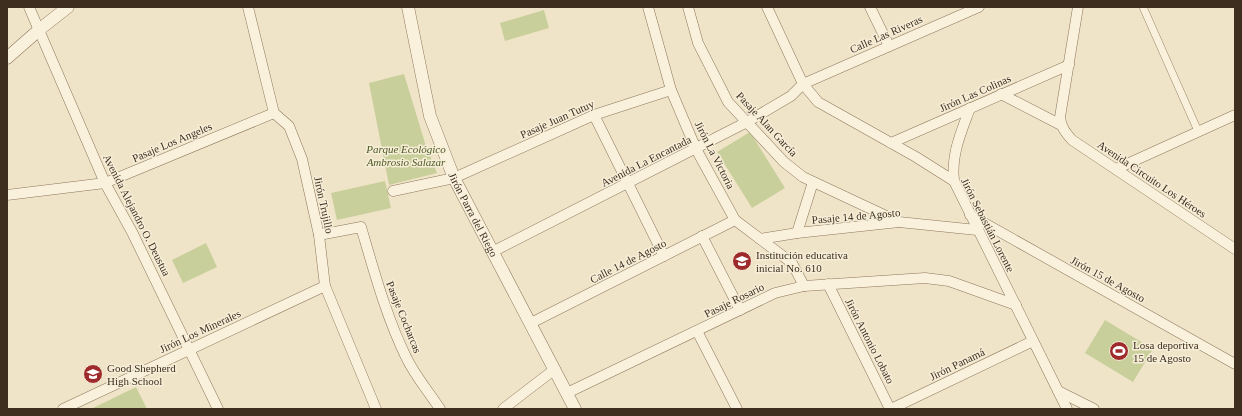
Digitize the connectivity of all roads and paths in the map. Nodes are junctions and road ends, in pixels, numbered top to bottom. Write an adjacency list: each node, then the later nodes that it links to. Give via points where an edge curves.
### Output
1 (29, 7): 12 (street, Avenida Alejandro O. Deustua)
2 (68, 7): 12 (street)
3 (248, 7): 20 (street)
4 (408, 7): 29 (street, Jirón Parra del Riego, via 430,116)
5 (648, 7): 17 (street, Jirón La Victoria)
6 (688, 7): 23 (street, Pasaje Alan García, via 698,43 728,102)
7 (767, 7): 16 (street, Jirón Sebastián Lorente)
8 (870, 7): 13 (street)
9 (979, 7): 13 (street, Calle Las Riveras)
10 (1078, 7): 15 (street)
11 (1142, 7): 25 (street)
12 (40, 29): 14 (street); 32 (street, Avenida Alejandro O. Deustua)
13 (889, 46): 16 (street, Calle Las Riveras)
14 (7, 58)
15 (1068, 65): 18 (street, Jirón Las Colinas); 24 (street)
16 (803, 84): 23 (street, Avenida La Encantada, via 791,96); 26 (street, Jirón Sebastián Lorente, via 818,102)
17 (672, 90): 21 (street, Pasaje Juan Tutuy); 27 (street, Jirón La Victoria)
18 (1001, 94): 19 (street, Jirón Las Colinas); 24 (street)
19 (970, 108): 26 (street, Jirón Las Colinas); 30 (street, via 955,148 952,169)
20 (274, 113): 32 (street, Pasaje Los Angeles); 41 (street, Jirón Trujillo, via 289,126 294,136 302,159)
21 (594, 114): 29 (street, Pasaje Juan Tutuy); 33 (street)
22 (1235, 115): 25 (street)
23 (747, 122): 27 (street, Avenida La Encantada); 31 (street, Pasaje Alan García, via 784,162)
24 (1060, 125): 28 (street, Avenida Circuito Los Héroes, via 1072,140)
25 (1198, 132): 28 (street)
26 (891, 143): 30 (street, Jirón Sebastián Lorente)
27 (696, 149): 33 (street, Avenida La Encantada); 37 (street, Jirón La Victoria)
28 (1116, 169): 44 (street, Avenida Circuito Los Héroes)
29 (454, 178): 34 (street, Pasaje Juan Tutuy); 45 (street, Jirón Parra del Riego)
30 (954, 181): 36 (street, Jirón Sebastián Lorente)
31 (813, 182): 38 (street, Pasaje Alan García); 40 (street)
32 (105, 183): 35 (street, Pasaje Los Angeles); 55 (street, Avenida Alejandro O. Deustua)
33 (628, 184): 45 (street, Avenida La Encantada); 46 (street)
34 (394, 191)
35 (7, 195)
36 (970, 215): 39 (street, Jirón Sebastián Lorente); 56 (street, Jirón 15 de Agosto)
37 (735, 220): 42 (street, Calle 14 de Agosto); 43 (street, Jirón La Victoria)
38 (899, 222): 39 (street, Pasaje 14 de Agosto); 40 (street, Pasaje 14 de Agosto)
39 (977, 230): 50 (street, Jirón Sebastián Lorente)
40 (797, 233): 43 (street, Pasaje 14 de Agosto)
41 (318, 235): 48 (street, Jirón Trujillo); 63 (street, Pasaje Cocharcas, via 361,227 393,329 407,359)
42 (702, 236): 46 (street, Calle 14 de Agosto); 51 (street)
43 (760, 239): 49 (street, Jirón La Victoria, via 792,263)
44 (1235, 249)
45 (494, 251): 52 (street, Jirón Parra del Riego)
46 (664, 256): 52 (street, Calle 14 de Agosto)
47 (828, 284): 49 (street, Pasaje Rosario); 50 (street, Pasaje Rosario, via 926,278 949,281); 67 (street, Jirón Antonio Lobato)
48 (325, 286): 55 (street, Jirón Los Minerales); 62 (street, Jirón Trujillo)
49 (804, 286): 51 (street, Pasaje Rosario, via 775,293)
50 (1016, 305): 54 (street, Jirón Sebastián Lorente)
51 (740, 310): 53 (street, Pasaje Rosario)
52 (531, 323): 57 (street, Jirón Parra del Riego)
53 (697, 331): 59 (street, Pasaje Rosario); 66 (street)
54 (1033, 341): 58 (street, Jirón Sebastián Lorente); 67 (street, Jirón Panamá)
55 (190, 349): 60 (street, Jirón Los Minerales); 61 (street, Avenida Alejandro O. Deustua)
56 (1235, 364)
57 (555, 369): 59 (street, Jirón Parra del Riego); 64 (street)
58 (1058, 392): 68 (street, Jirón Sebastián Lorente); 69 (street)
59 (568, 393): 65 (street, Jirón Parra del Riego)
60 (63, 409)
61 (218, 409)
62 (376, 409)
63 (440, 409)
64 (503, 409)
65 (575, 409)
66 (737, 409)
67 (891, 409)
68 (1067, 409)
69 (1094, 409)

